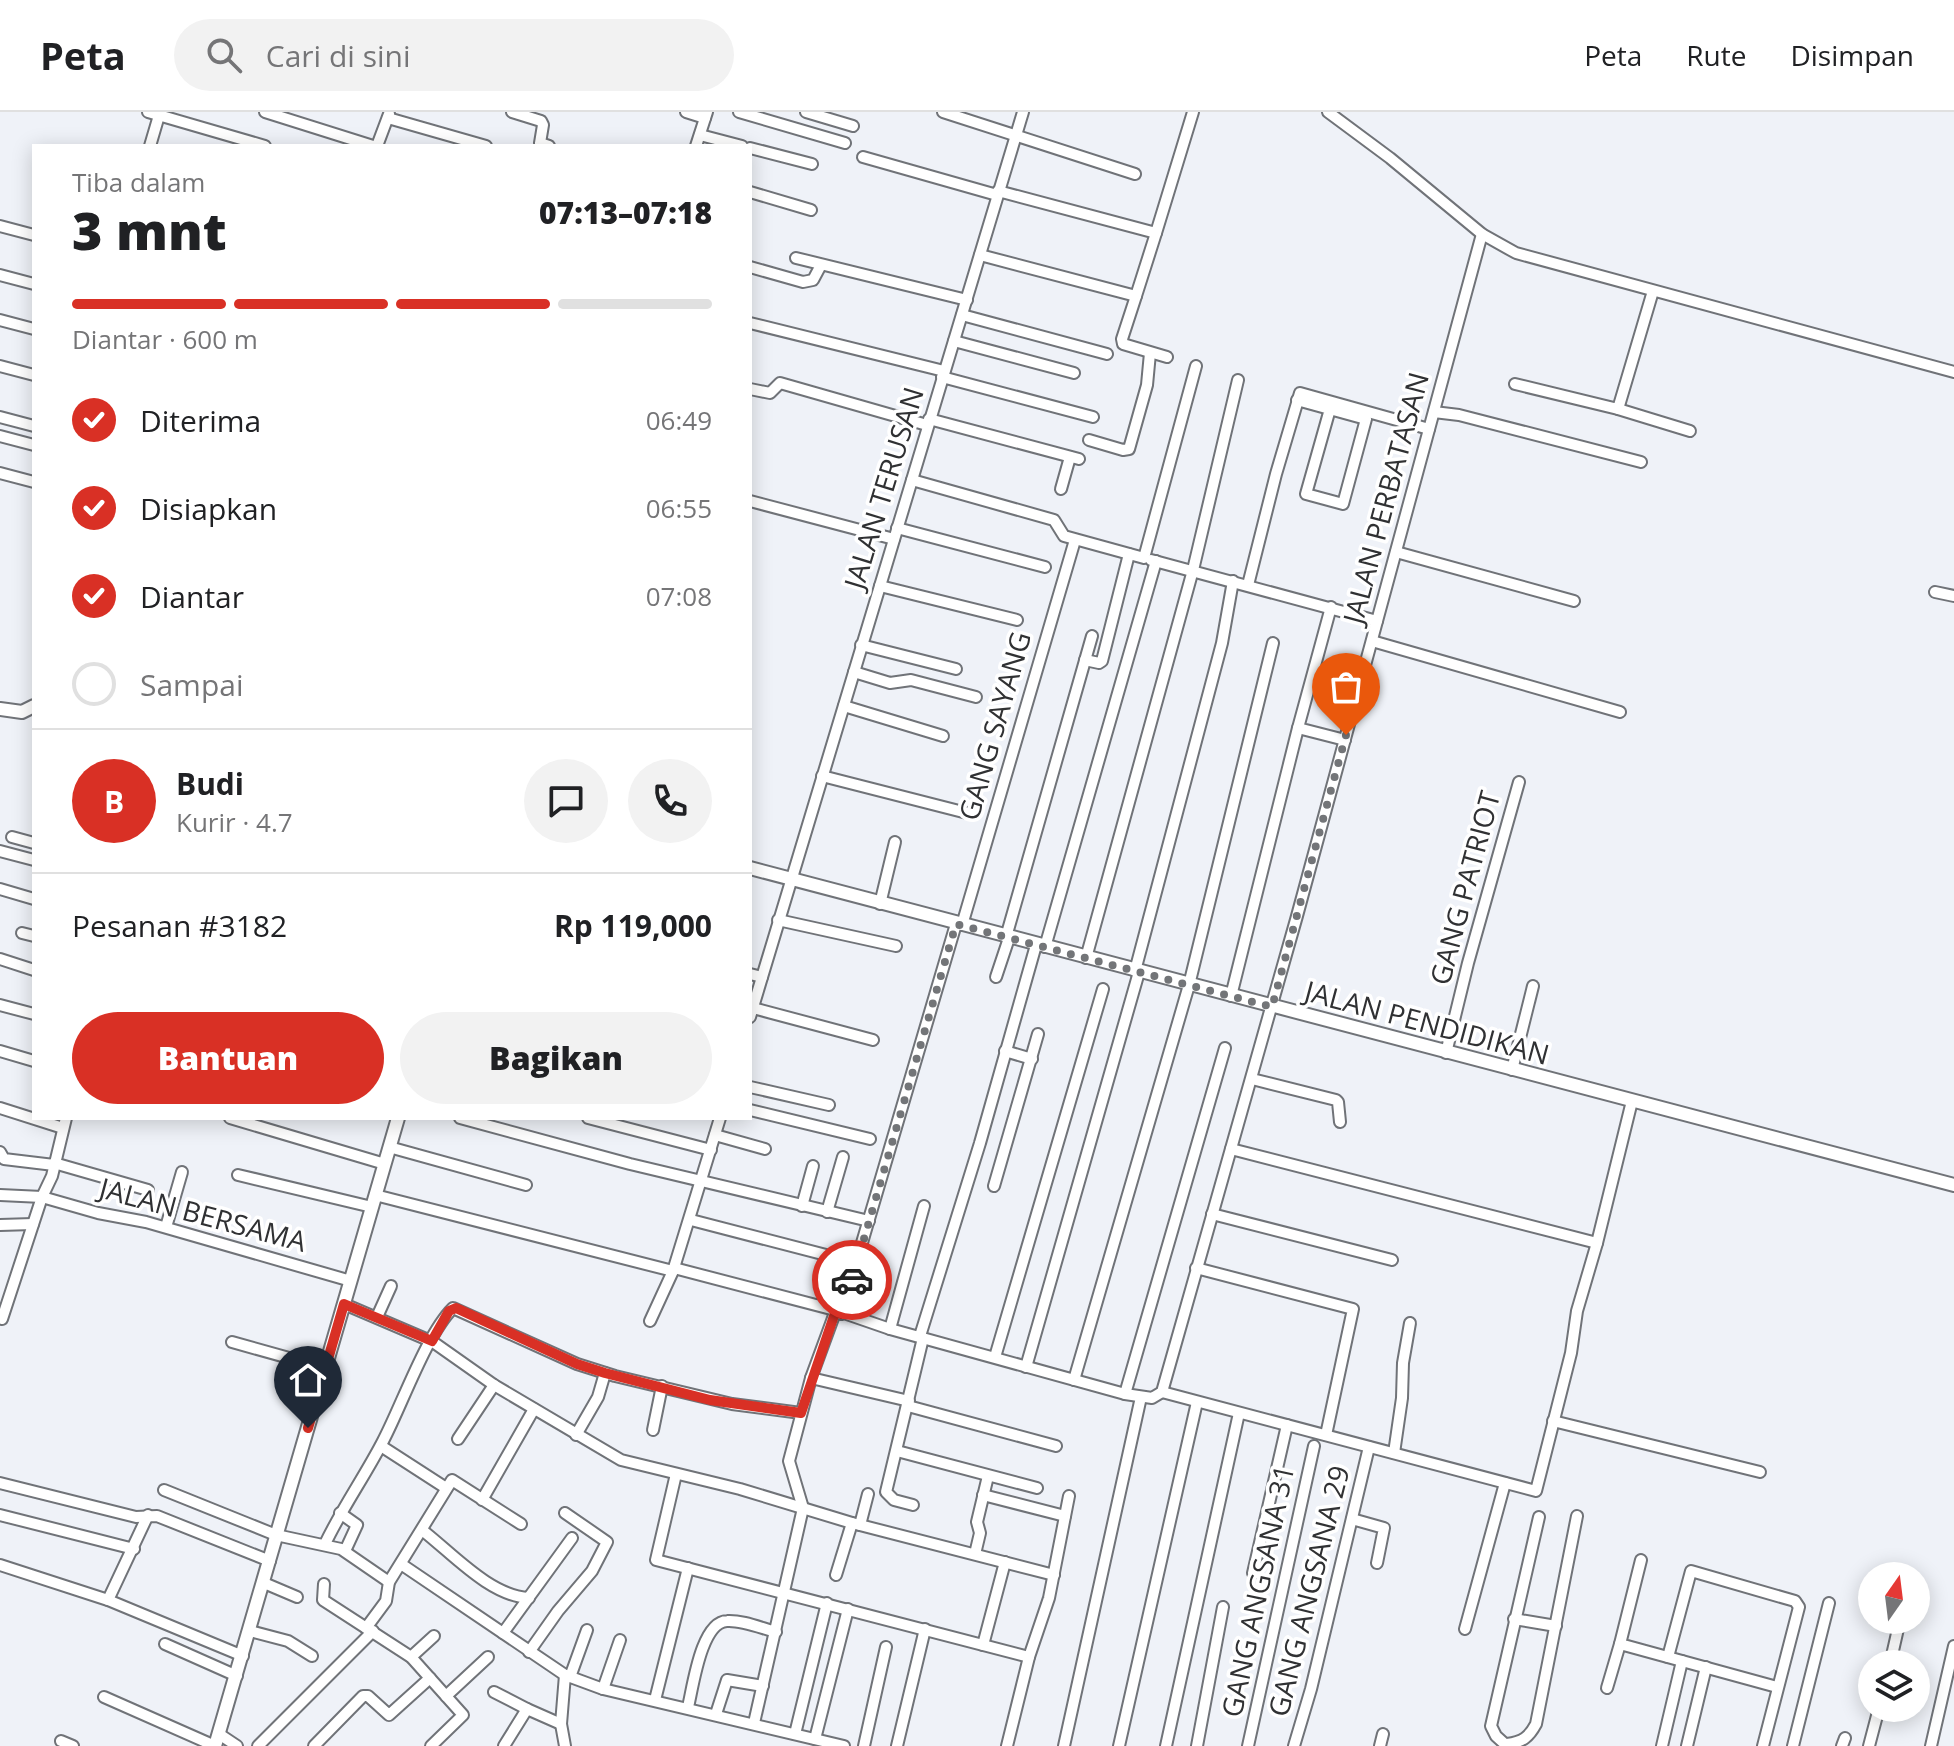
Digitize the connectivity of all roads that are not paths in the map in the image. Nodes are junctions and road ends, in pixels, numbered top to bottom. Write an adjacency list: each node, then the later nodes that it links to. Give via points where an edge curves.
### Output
1 (148, 112): 11 (street)
2 (265, 112): 20 (street)
3 (512, 112): 23 (street, via 543,124)
4 (686, 112): 13 (street)
5 (739, 112): 17 (street)
6 (806, 112): 14 (street)
7 (943, 112): 15 (street)
8 (1023, 112): 15 (street, JALAN TERUSAN)
9 (1193, 112): 33 (street)
10 (1328, 112): 35 (street)
11 (160, 114): 18 (street); 19 (street)
12 (388, 115): 21 (street); 22 (street)
13 (706, 115): 16 (street)
14 (853, 126)
15 (1016, 134): 28 (street); 30 (street, JALAN TERUSAN)
16 (698, 140): 24 (street)
17 (845, 143)
18 (151, 144)
19 (258, 144)
20 (369, 144)
21 (376, 144)
22 (480, 144)
23 (543, 144)
24 (727, 144)
25 (752, 149): 27 (street)
26 (863, 157): 30 (street)
27 (812, 164)
28 (1135, 174)
29 (752, 193): 31 (street)
30 (997, 193): 33 (street); 36 (street, JALAN TERUSAN)
31 (811, 210)
32 (0, 226): 34 (street)
33 (1156, 233): 43 (street)
34 (32, 234)
35 (1482, 234): 42 (street, via 1516,253); 65 (street, JALAN PERBATASAN)
36 (980, 255): 43 (street); 44 (street, JALAN TERUSAN)
37 (796, 258): 38 (street)
38 (821, 265): 39 (street, via 813,280 803,282); 44 (street)
39 (752, 268)
40 (0, 275): 41 (street)
41 (32, 283)
42 (1653, 291): 55 (street); 64 (street)
43 (1136, 296): 50 (street, via 1123,344)
44 (967, 300): 45 (street, JALAN TERUSAN)
45 (962, 315): 49 (street, JALAN TERUSAN); 51 (street)
46 (0, 320): 48 (street)
47 (752, 324): 58 (street)
48 (32, 328)
49 (954, 341): 56 (street); 58 (street, JALAN TERUSAN)
50 (1150, 353): 52 (street); 73 (street, via 1129,449)
51 (1107, 354)
52 (1167, 357)
53 (0, 366): 57 (street)
54 (1196, 366): 85 (street)
55 (1954, 372)
56 (1074, 373)
57 (32, 374)
58 (943, 374): 67 (street); 68 (street, JALAN TERUSAN)
59 (1238, 380): 88 (street)
60 (1515, 384): 64 (street)
61 (752, 389): 68 (street, via 770,393 780,383)
62 (1297, 400): 63 (street); 70 (street, via 1300,393 1307,393); 90 (street)
63 (1330, 409): 63 (street, via 1366,419 1343,504 1306,494)
64 (1617, 409): 71 (street)
65 (1434, 412): 70 (street, JALAN PERBATASAN); 75 (street)
66 (0, 417): 69 (street)
67 (1093, 417)
68 (928, 422): 77 (street, JALAN TERUSAN); 79 (street, via 1074,458)
69 (32, 425)
70 (1429, 429): 83 (street, JALAN PERBATASAN)
71 (1690, 431)
72 (0, 436): 74 (street)
73 (1089, 440)
74 (32, 444)
75 (1641, 462)
76 (0, 473): 78 (street)
77 (912, 480): 81 (street, JALAN TERUSAN); 82 (street, via 1054,520 1064,536)
78 (32, 481)
79 (1061, 489)
80 (752, 501): 81 (street)
81 (895, 534): 87 (street); 91 (street, JALAN TERUSAN)
82 (1075, 540): 84 (street); 127 (street, GANG SAYANG)
83 (1396, 552): 94 (street); 97 (street, JALAN PERBATASAN)
84 (1129, 554): 85 (street); 102 (street, via 1102,661)
85 (1144, 558): 86 (street)
86 (1156, 561): 88 (street); 132 (street)
87 (1045, 567)
88 (1193, 570): 89 (street); 133 (street)
89 (1233, 581): 90 (street); 136 (street, via 1221,648)
90 (1248, 585): 95 (street)
91 (880, 586): 96 (street); 101 (street, JALAN TERUSAN)
92 (1935, 592): 93 (street)
93 (1954, 596)
94 (1574, 601)
95 (1331, 607): 97 (street); 110 (street)
96 (1017, 620)
97 (1377, 621): 99 (street, JALAN PERBATASAN)
98 (1092, 636): 102 (street)
99 (1372, 641): 109 (street); 112 (street, JALAN PERBATASAN)
100 (1273, 643): 140 (street)
101 (861, 645): 103 (street); 104 (street, JALAN TERUSAN)
102 (1085, 660): 130 (street)
103 (956, 669)
104 (854, 672): 105 (street); 106 (street, JALAN TERUSAN)
105 (976, 697)
106 (844, 706): 111 (street); 113 (street, JALAN TERUSAN)
107 (32, 707): 108 (main road, via 22,712)
108 (0, 709)
109 (1620, 712)
110 (1298, 728): 112 (street); 143 (street)
111 (943, 736)
112 (1345, 740): 145 (street, JALAN PERBATASAN)
113 (822, 776): 115 (street); 122 (street, JALAN TERUSAN)
114 (1519, 782): 154 (street, GANG PATRIOT)
115 (967, 813)
116 (12, 837): 117 (street)
117 (32, 842)
118 (895, 842): 125 (street)
119 (0, 851): 120 (street)
120 (32, 859)
121 (752, 869): 122 (main road, JALAN PENDIDIKAN)
122 (791, 879): 125 (main road, JALAN PENDIDIKAN); 126 (street, JALAN TERUSAN)
123 (0, 889): 124 (street)
124 (32, 898)
125 (880, 904): 127 (main road, JALAN PENDIDIKAN)
126 (778, 920): 131 (street); 138 (street, JALAN TERUSAN)
127 (959, 925): 130 (main road, JALAN PENDIDIKAN); 198 (street, GANG SAYANG)
128 (22, 933): 129 (street)
129 (32, 936)
130 (1007, 937): 132 (main road, JALAN PENDIDIKAN); 139 (street)
131 (896, 946)
132 (1040, 946): 133 (main road, JALAN PENDIDIKAN); 153 (street)
133 (1086, 958): 136 (main road, JALAN PENDIDIKAN)
134 (0, 959): 135 (street)
135 (32, 969)
136 (1137, 971): 140 (main road, JALAN PENDIDIKAN); 221 (street)
137 (752, 974): 138 (street)
138 (762, 977): 146 (street, JALAN TERUSAN)
139 (996, 977)
140 (1189, 985): 143 (main road, JALAN PENDIDIKAN); 225 (street)
141 (1533, 986): 157 (street)
142 (1103, 989): 220 (street)
143 (1231, 996): 145 (main road, JALAN PENDIDIKAN)
144 (0, 1005): 147 (street)
145 (1272, 1007): 154 (main road, JALAN PENDIDIKAN); 158 (street, JALAN PERBATASAN)
146 (752, 1010)
147 (32, 1013)
148 (752, 1013): 150 (street)
149 (1038, 1034): 155 (street)
150 (873, 1040)
151 (1225, 1048): 229 (street)
152 (0, 1051): 156 (street)
153 (1005, 1051): 155 (street); 217 (street)
154 (1446, 1053): 157 (main road, JALAN PENDIDIKAN)
155 (1032, 1059): 188 (street)
156 (32, 1060)
157 (1512, 1070): 160 (main road, JALAN PENDIDIKAN)
158 (1252, 1079): 170 (street, via 1336,1100); 176 (street, JALAN PERBATASAN)
159 (752, 1087): 161 (street)
160 (1632, 1101): 187 (main road, JALAN PENDIDIKAN); 202 (street)
161 (829, 1105)
162 (0, 1108): 164 (street)
163 (752, 1110): 173 (street)
164 (32, 1116)
165 (237, 1120): 181 (street)
166 (397, 1120): 174 (main road)
167 (468, 1120): 185 (street)
168 (596, 1120): 177 (street)
169 (719, 1120): 172 (street)
170 (1340, 1122)
171 (64, 1123): 180 (street)
172 (715, 1135): 175 (street); 177 (street)
173 (870, 1139)
174 (389, 1147): 181 (main road); 186 (street)
175 (765, 1149)
176 (1231, 1149): 196 (street, JALAN PERBATASAN); 202 (street)
177 (711, 1150): 185 (street)
178 (0, 1152): 180 (street, via 4,1159)
179 (843, 1157): 195 (street)
180 (55, 1160): 189 (street); 191 (street)
181 (385, 1164): 192 (main road)
182 (813, 1166): 193 (street)
183 (182, 1172): 201 (street)
184 (238, 1175): 192 (street)
185 (701, 1181): 193 (street); 197 (street)
186 (526, 1185)
187 (1954, 1185)
188 (994, 1186)
189 (148, 1190)
190 (0, 1195): 191 (street, JALAN BERSAMA)
191 (42, 1197): 199 (street); 201 (street, JALAN BERSAMA)
192 (374, 1201): 206 (street); 207 (main road)
193 (802, 1206): 195 (street)
194 (924, 1206): 216 (street)
195 (827, 1212): 198 (street)
196 (1212, 1214): 203 (street); 205 (street, JALAN PERBATASAN)
197 (691, 1220): 204 (street); 206 (street)
198 (869, 1221): 204 (street, GANG SAYANG)
199 (33, 1224): 200 (street); 208 (street)
200 (0, 1225)
201 (166, 1227): 207 (street, JALAN BERSAMA)
202 (1597, 1243): 236 (street)
203 (1392, 1260)
204 (857, 1263): 211 (street, GANG SAYANG)
205 (1196, 1268): 228 (street, JALAN PERBATASAN); 240 (street, via 1353,1309)
206 (674, 1270): 211 (street); 214 (street)
207 (351, 1281): 210 (main road)
208 (6, 1286): 213 (street)
209 (391, 1286): 212 (street)
210 (344, 1304): 212 (street); 222 (main road)
211 (839, 1312): 216 (street); 224 (street, GANG SAYANG)
212 (377, 1317): 218 (street)
213 (2, 1319)
214 (650, 1321)
215 (1410, 1323): 247 (street)
216 (890, 1329): 217 (street)
217 (922, 1337): 220 (street); 232 (street)
218 (432, 1341): 223 (street, via 453,1308); 226 (street); 242 (street)
219 (232, 1342): 222 (street)
220 (995, 1357): 221 (street)
221 (1026, 1367): 225 (street)
222 (325, 1368): 273 (main road)
223 (605, 1373): 227 (street); 239 (street)
224 (811, 1378): 232 (street); 234 (street, GANG SAYANG)
225 (1074, 1380): 229 (street)
226 (494, 1385): 233 (street); 241 (street)
227 (662, 1386): 234 (street, via 732,1404); 238 (street)
228 (1162, 1392): 230 (street); 231 (street)
229 (1125, 1394): 230 (street)
230 (1141, 1397): 360 (street)
231 (1197, 1402): 235 (street); 361 (street)
232 (909, 1403): 243 (street); 246 (street)
233 (534, 1409): 239 (street); 259 (street)
234 (801, 1413): 261 (street, GANG SAYANG, via 789,1467)
235 (1239, 1413): 237 (street); 362 (street)
236 (1553, 1421): 248 (street); 252 (street, via 1536,1491)
237 (1287, 1425): 240 (street); 286 (street)
238 (653, 1430)
239 (576, 1435): 249 (street, via 621,1460)
240 (1326, 1435): 245 (street)
241 (458, 1439)
242 (381, 1446): 253 (street); 262 (street)
243 (1056, 1446)
244 (1314, 1446): 364 (street, GANG ANGSANA 31)
245 (1369, 1447): 247 (street); 269 (street, GANG ANGSANA 29)
246 (897, 1451): 250 (street); 260 (street, via 886,1492)
247 (1394, 1453): 252 (street)
248 (1760, 1472)
249 (676, 1474): 261 (street); 285 (street, via 656,1560)
250 (988, 1476): 254 (street); 257 (street)
251 (0, 1483): 265 (street, via 136,1517)
252 (1505, 1483): 304 (street)
253 (446, 1488): 259 (street, via 452,1480); 272 (street)
254 (1037, 1488)
255 (164, 1490): 273 (street)
256 (868, 1494): 271 (street)
257 (983, 1495): 266 (street); 278 (street)
258 (1069, 1496): 266 (street)
259 (482, 1500): 270 (street)
260 (913, 1505)
261 (803, 1508): 271 (street); 292 (street)
262 (340, 1513): 275 (street); 277 (street, via 357,1525)
263 (565, 1513): 316 (street, via 607,1542 592,1571)
264 (0, 1515): 276 (street)
265 (148, 1515): 276 (street); 280 (street)
266 (1065, 1516): 288 (street)
267 (1577, 1516): 301 (street)
268 (1539, 1517): 300 (street)
269 (1352, 1519): 282 (street, via 1384,1528); 365 (street, GANG ANGSANA 29)
270 (521, 1524)
271 (856, 1524): 278 (street); 287 (street)
272 (422, 1530): 283 (street); 294 (street, via 490,1585)
273 (276, 1535): 275 (street); 280 (main road)
274 (572, 1538): 294 (street)
275 (325, 1544): 277 (street)
276 (134, 1549): 295 (street)
277 (345, 1551): 289 (street)
278 (975, 1554): 281 (street)
279 (1641, 1560): 312 (street)
280 (270, 1561): 290 (main road)
281 (1005, 1562): 288 (street); 313 (street)
282 (1377, 1563)
283 (401, 1564): 289 (street); 308 (street)
284 (0, 1565): 295 (street)
285 (688, 1568): 292 (street); 335 (street)
286 (1253, 1573)
287 (836, 1575)
288 (1054, 1575): 321 (street)
289 (389, 1582): 302 (street, via 386,1601)
290 (264, 1583): 293 (street); 306 (main road)
291 (324, 1584): 302 (street, via 323,1600)
292 (785, 1592): 296 (street); 307 (street)
293 (297, 1597)
294 (529, 1598): 308 (street)
295 (108, 1600): 317 (street)
296 (827, 1603): 299 (street); 342 (street)
297 (1829, 1603): 370 (street)
298 (1223, 1607): 363 (street)
299 (848, 1609): 303 (street); 344 (street)
300 (1514, 1619): 301 (street); 348 (street, via 1491,1726)
301 (1556, 1626): 348 (street, via 1536,1724 1529,1736)
302 (370, 1629): 319 (street); 351 (street)
303 (925, 1629): 313 (street); 358 (street)
304 (1465, 1629)
305 (587, 1630): 326 (street)
306 (250, 1631): 317 (main road); 318 (street, via 288,1641)
307 (776, 1632): 328 (street); 336 (street, via 730,1621 716,1626 703,1645)
308 (503, 1633): 316 (street)
309 (434, 1636): 319 (street)
310 (620, 1640): 331 (street)
311 (165, 1644): 325 (street)
312 (1620, 1644): 322 (street); 330 (street)
313 (983, 1645): 321 (street)
314 (1954, 1646): 372 (street)
315 (886, 1647): 357 (street)
316 (529, 1652): 326 (street)
317 (243, 1656): 325 (main road)
318 (312, 1656)
319 (411, 1657): 327 (street)
320 (488, 1657): 333 (street)
321 (1029, 1657): 359 (street)
322 (1668, 1657): 323 (street); 329 (street, via 1693,1571 1798,1604)
323 (1682, 1661): 324 (street); 367 (street)
324 (1706, 1667): 329 (street); 368 (street)
325 (237, 1676): 346 (main road)
326 (568, 1676): 331 (street); 341 (street)
327 (430, 1678): 333 (street); 352 (street, via 389,1715 363,1696)
328 (763, 1686): 338 (street, via 727,1680); 340 (street)
329 (1777, 1687): 369 (street)
330 (1607, 1688)
331 (603, 1689): 335 (street)
332 (494, 1692): 337 (street)
333 (446, 1696): 353 (street, via 463,1715)
334 (104, 1697): 346 (street)
335 (655, 1700): 336 (street)
336 (688, 1707): 338 (street)
337 (527, 1709): 341 (street); 354 (street)
338 (716, 1714): 340 (street)
339 (1875, 1722): 371 (street)
340 (754, 1723): 342 (street)
341 (561, 1724): 355 (street)
342 (795, 1734): 344 (street)
343 (1383, 1734): 366 (street)
344 (815, 1739): 347 (street)
345 (61, 1741): 349 (street)
346 (217, 1742): 350 (street)
347 (830, 1744): 356 (street)
348 (1507, 1745)
349 (73, 1746)
350 (237, 1746)
351 (258, 1746)
352 (314, 1746)
353 (432, 1746)
354 (504, 1746)
355 (565, 1746)
356 (844, 1746)
357 (864, 1746)
358 (897, 1746)
359 (1007, 1746)
360 (1064, 1746)
361 (1119, 1746)
362 (1166, 1746)
363 (1197, 1746)
364 (1248, 1746)
365 (1294, 1746)
366 (1380, 1746)
367 (1662, 1746)
368 (1687, 1746)
369 (1763, 1746)
370 (1793, 1746)
371 (1869, 1746)
372 (1931, 1746)

